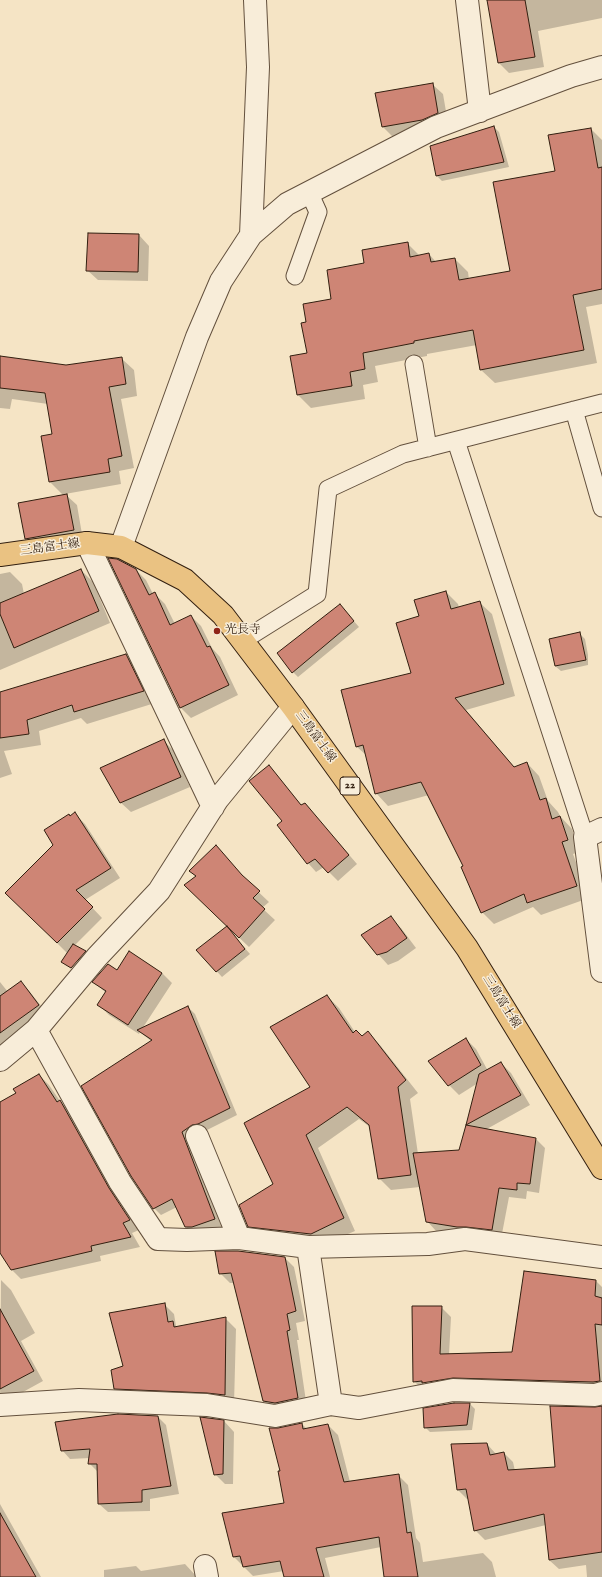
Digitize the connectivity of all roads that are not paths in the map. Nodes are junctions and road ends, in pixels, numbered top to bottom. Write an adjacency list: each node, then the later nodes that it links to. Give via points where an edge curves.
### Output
1 (255, 0): 6 (street, via 258,67)
2 (467, 0): 4 (street)
3 (602, 66): 4 (street)
4 (480, 111): 5 (street, via 436,127)
5 (309, 192): 6 (street, via 287,204); 7 (lane, via 318,212)
6 (251, 235): 15 (street, via 221,281 200,330)
7 (295, 276)
8 (414, 364): 12 (lane)
9 (602, 403): 10 (lane)
10 (574, 410): 11 (lane); 13 (lane)
11 (456, 441): 12 (lane); 20 (lane)
12 (428, 448): 17 (lane, via 403,454 328,489 317,594)
13 (602, 508)
14 (87, 543): 15 (main road, 三島富士線 / 22); 16 (main road, 三島富士線 / 22); 19 (street)
15 (121, 547): 17 (main road, 三島富士線 / 22, via 185,580 223,616)
16 (0, 555)
17 (242, 640): 18 (main road, 三島富士線 / 22)
18 (293, 707): 19 (street); 25 (main road, 三島富士線 / 22, via 467,948)
19 (213, 807): 22 (street, via 159,890 97,957)
20 (594, 833): 21 (street)
21 (602, 970)
22 (36, 1030): 23 (street); 26 (street, via 120,1182 158,1239)
23 (0, 1060)
24 (198, 1136): 26 (street)
25 (602, 1168)
26 (239, 1238): 27 (street)
27 (308, 1247): 28 (street, via 428,1244 464,1239); 30 (street)
28 (602, 1257)
29 (602, 1394): 30 (street, via 453,1390 359,1408)
30 (331, 1404): 31 (street, via 275,1416 207,1405 79,1400)
31 (0, 1405)

